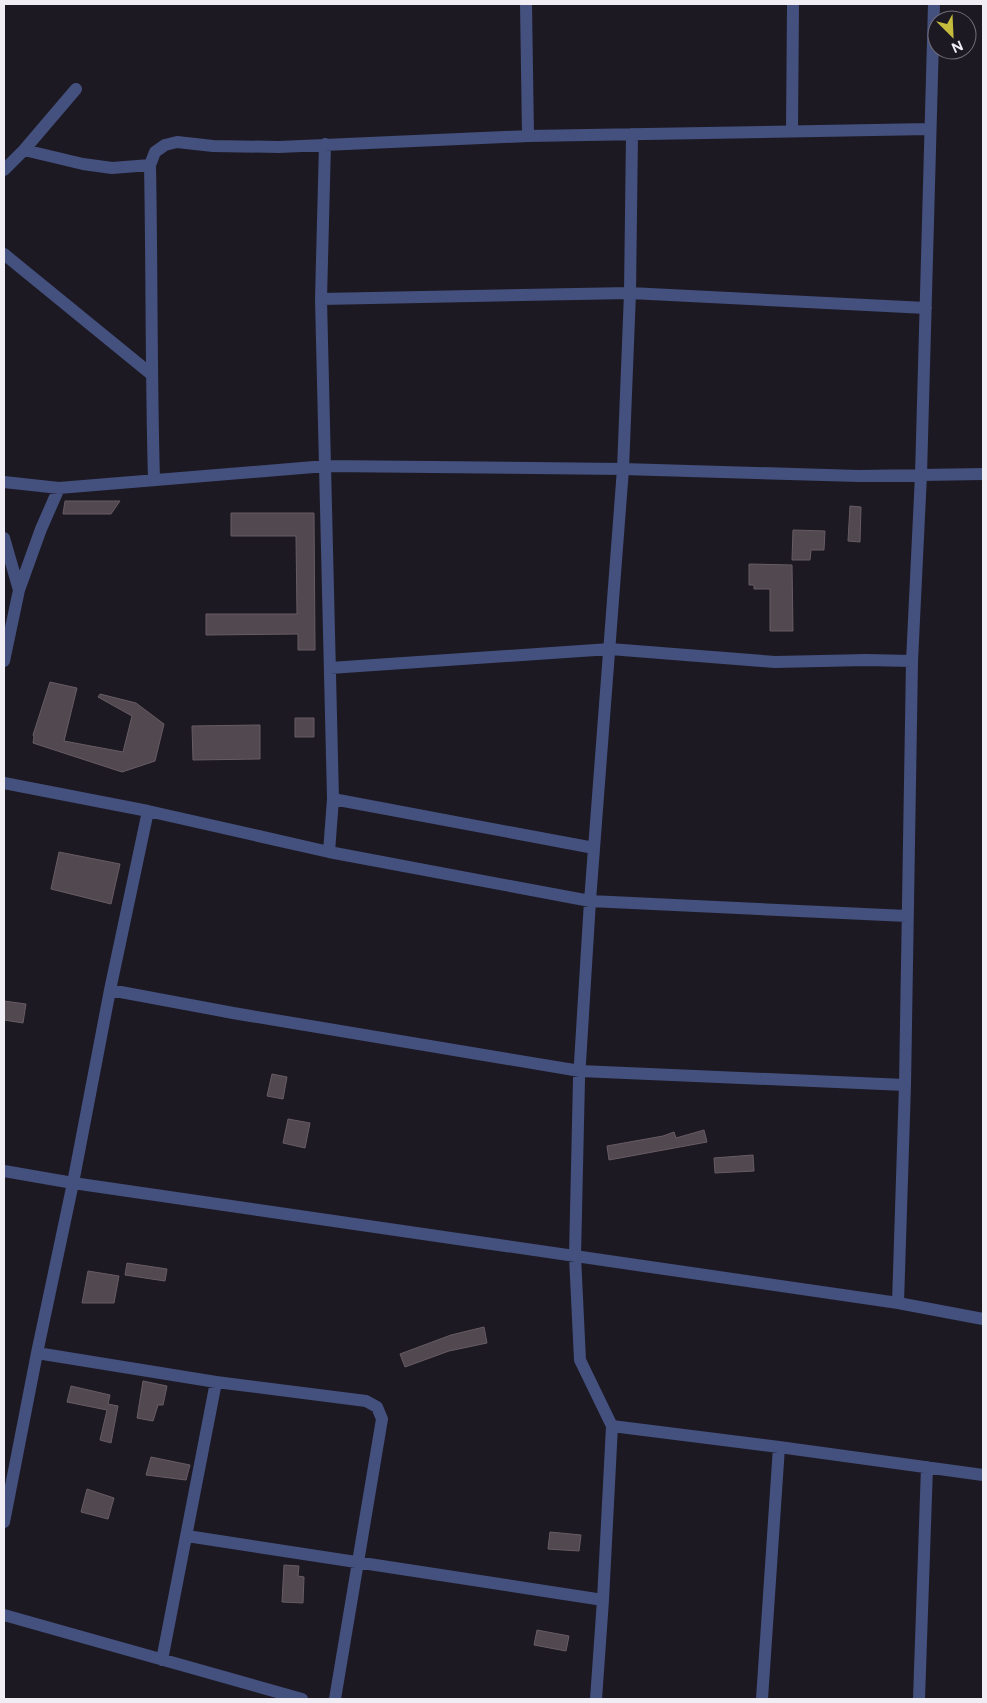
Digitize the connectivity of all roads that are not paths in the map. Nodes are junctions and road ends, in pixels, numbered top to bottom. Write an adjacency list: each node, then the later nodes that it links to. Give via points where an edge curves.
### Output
1 (526, 4): 8 (street)
2 (793, 4): 6 (street)
3 (934, 4): 5 (street)
4 (76, 89): 10 (street)
5 (930, 128): 6 (street); 16 (street)
6 (792, 131): 7 (street)
7 (632, 134): 8 (street); 14 (street)
8 (528, 136): 9 (street)
9 (324, 144): 11 (street, via 254,147 177,142 155,152); 15 (street)
10 (24, 150): 11 (street, via 112,168); 12 (street)
11 (150, 165): 17 (street)
12 (4, 170)
13 (4, 254): 17 (street)
14 (630, 293): 15 (street); 16 (street); 19 (street)
15 (321, 299): 18 (street)
16 (926, 308): 21 (street)
17 (151, 374): 22 (street)
18 (326, 466): 19 (street); 22 (street); 30 (street)
19 (623, 469): 21 (street); 27 (street)
20 (983, 474): 21 (street)
21 (921, 475): 29 (street)
22 (154, 480): 24 (street)
23 (4, 482): 24 (street)
24 (59, 488): 26 (street)
25 (4, 538): 26 (street)
26 (19, 590): 28 (street)
27 (610, 648): 29 (street, via 775,662); 30 (street); 34 (street)
28 (4, 661)
29 (912, 661): 37 (street)
30 (330, 668): 32 (street)
31 (4, 783): 33 (street)
32 (333, 799): 34 (street); 35 (street)
33 (148, 811): 35 (street); 38 (street)
34 (594, 848): 36 (street)
35 (329, 852): 36 (street)
36 (590, 901): 37 (street); 39 (street)
37 (907, 916): 40 (street)
38 (110, 990): 39 (street); 42 (street)
39 (580, 1071): 40 (street); 43 (street)
40 (905, 1086): 44 (street)
41 (4, 1171): 42 (street)
42 (73, 1183): 43 (street); 47 (street)
43 (575, 1256): 44 (street); 49 (street, via 580,1360)
44 (898, 1303): 45 (street)
45 (982, 1318): 46 (street)
46 (983, 1331)
47 (37, 1353): 48 (street); 53 (street)
48 (216, 1382): 54 (street); 55 (street, via 366,1401 377,1407 382,1419)
49 (612, 1426): 50 (street); 56 (street)
50 (779, 1447): 51 (street); 62 (street)
51 (927, 1467): 52 (street); 63 (street)
52 (983, 1475)
53 (4, 1522)
54 (187, 1536): 55 (street); 58 (street)
55 (358, 1563): 56 (street); 60 (street)
56 (604, 1600): 61 (street)
57 (4, 1615): 58 (street)
58 (162, 1660): 59 (street)
59 (302, 1699)
60 (335, 1699)
61 (596, 1699)
62 (762, 1699)
63 (919, 1699)

